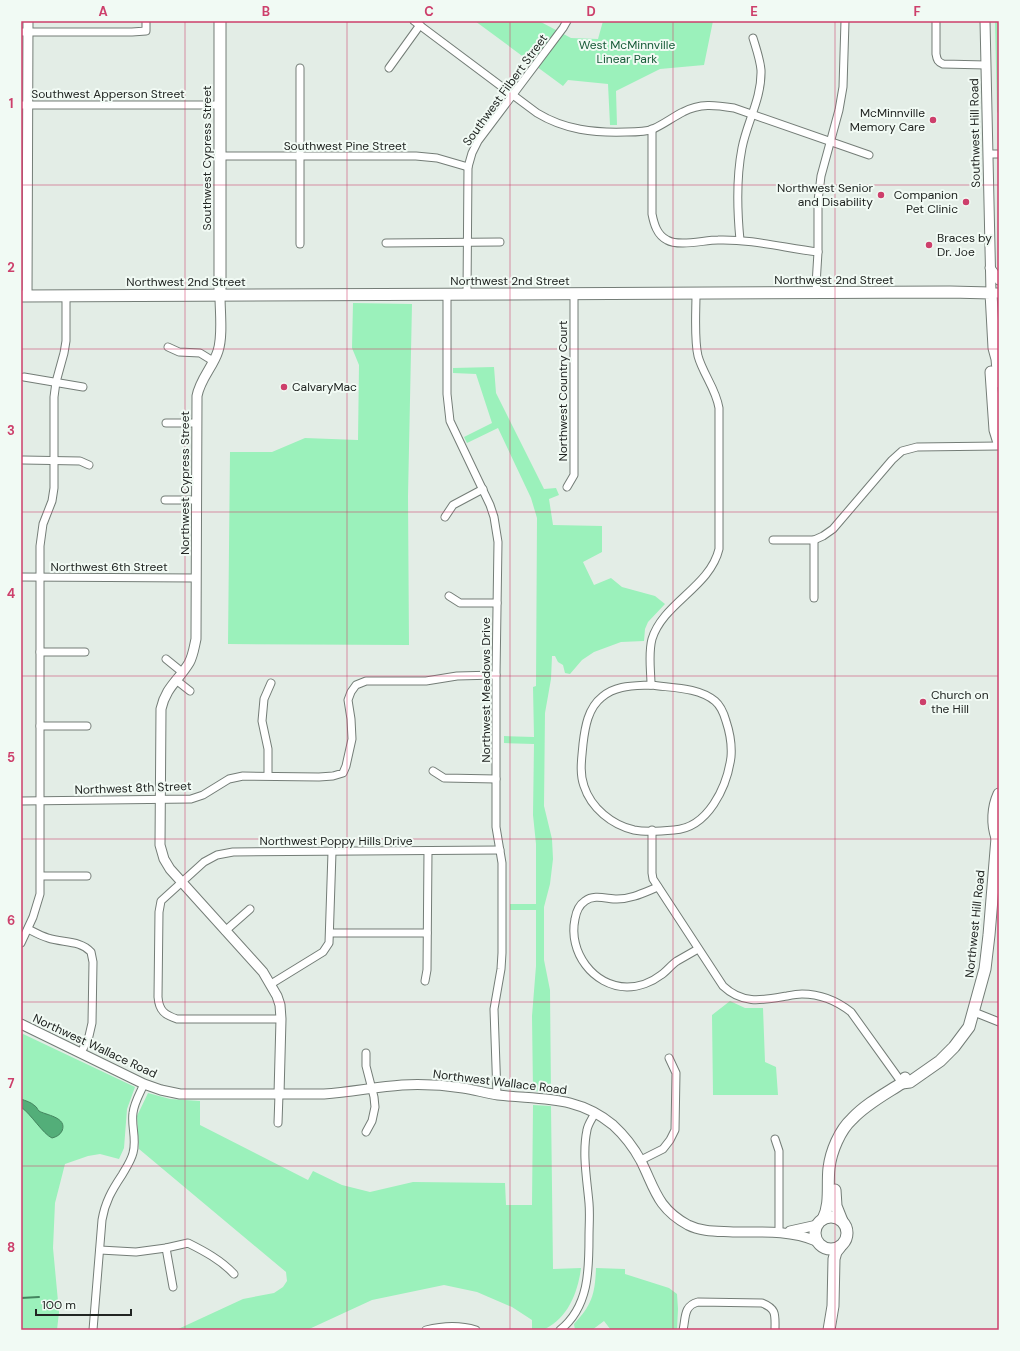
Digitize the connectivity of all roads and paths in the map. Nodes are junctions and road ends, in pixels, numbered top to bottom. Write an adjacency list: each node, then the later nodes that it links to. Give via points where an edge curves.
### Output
1 (28, 21): 9 (street)
2 (146, 21): 9 (street, via 146,30 132,32)
3 (220, 21): 15 (main road, Southwest Cypress Street)
4 (567, 21): 14 (street, Southwest Filbert Street)
5 (845, 21): 19 (street, via 843,87)
6 (936, 21): 11 (street, via 936,54 940,63)
7 (985, 21): 11 (street, Southwest Hill Road)
8 (417, 23): 13 (street); 14 (street)
9 (24, 32): 16 (street)
10 (753, 38): 17 (street, via 761,71 760,86)
11 (986, 65): 20 (street, Southwest Hill Road)
12 (300, 68): 24 (street)
13 (389, 68)
14 (512, 95): 18 (street, via 547,119 571,128 614,132); 25 (street, Southwest Filbert Street, via 478,141)
15 (220, 104): 16 (street, Southwest Apperson Street); 23 (main road, Southwest Cypress Street)
16 (24, 105): 26 (street)
17 (751, 115): 18 (street, via 734,108 697,106); 19 (street); 27 (street, via 738,169)
18 (652, 129): 27 (street, via 652,214 657,230 668,241 676,243)
19 (830, 141): 22 (street); 32 (street, via 818,200)
20 (988, 154): 21 (street); 33 (street, Southwest Hill Road)
21 (999, 154)
22 (869, 155)
23 (220, 156): 24 (street, Southwest Pine Street); 43 (main road, Southwest Cypress Street)
24 (300, 157): 25 (street, Southwest Pine Street, via 416,156 437,158); 31 (street)
25 (468, 167): 30 (street, Southwest Filbert Street)
26 (24, 168): 41 (street)
27 (740, 240): 32 (street)
28 (500, 242): 30 (street)
29 (386, 243): 30 (street)
30 (467, 243): 38 (street, Southwest Filbert Street)
31 (300, 244)
32 (818, 252): 35 (street, via 816,285)
33 (990, 268): 34 (street); 36 (street, Southwest Hill Road)
34 (999, 280)
35 (819, 293): 36 (main road, Northwest 2nd Street); 40 (main road, Northwest 2nd Street)
36 (995, 293): 45 (main road)
37 (447, 294): 38 (main road, Northwest 2nd Street); 43 (main road, Northwest 2nd Street); 59 (street, Northwest Meadows Drive, via 450,421)
38 (467, 294): 39 (main road, Northwest 2nd Street)
39 (574, 294): 40 (main road, Northwest 2nd Street); 58 (street, Northwest Country Court, via 574,476)
40 (696, 294): 78 (street, via 697,350 719,408 719,549 716,560 703,578 656,629 651,651)
41 (24, 296): 42 (main road, Northwest 2nd Street)
42 (66, 296): 43 (main road, Northwest 2nd Street); 48 (street, via 66,341)
43 (220, 296): 46 (street, Northwest Cypress Street, via 220,340)
44 (168, 347): 46 (street, via 179,352 200,353)
45 (994, 348): 49 (main road); 53 (main road, via 991,368 995,430)
46 (213, 361): 52 (street, Northwest Cypress Street, via 198,389)
47 (24, 377): 48 (street)
48 (56, 382): 50 (street); 56 (street)
49 (999, 382)
50 (83, 387)
51 (166, 423): 52 (street)
52 (197, 423): 61 (street, Northwest Cypress Street)
53 (999, 443)
54 (999, 446): 64 (street, via 917,447 902,451 833,529)
55 (23, 460): 56 (street)
56 (54, 460): 57 (street, via 80,461); 66 (street, via 52,501 41,536)
57 (89, 465)
58 (568, 487)
59 (483, 490): 62 (street, via 453,505); 70 (street, Northwest Meadows Drive, via 497,531)
60 (166, 500): 61 (street)
61 (196, 500): 67 (street, Northwest Cypress Street)
62 (445, 517)
63 (772, 540): 64 (street)
64 (814, 540): 69 (street)
65 (21, 577): 66 (street, Northwest 6th Street)
66 (41, 577): 67 (street, Northwest 6th Street); 71 (street)
67 (196, 578): 74 (street, Northwest Cypress Street, via 196,640 193,653)
68 (449, 596): 70 (street, via 460,603)
69 (814, 598)
70 (497, 603): 75 (street, Northwest Meadows Drive)
71 (40, 652): 72 (street); 80 (street)
72 (85, 652)
73 (166, 659): 74 (street)
74 (182, 672): 76 (street, Northwest Cypress Street)
75 (496, 675): 83 (street, Northwest 8th Street, via 457,676 426,681 366,681 356,685 348,700 352,739 343,773 318,777); 84 (street, Northwest Meadows Drive)
76 (176, 680): 79 (street); 86 (street, Northwest Cypress Street, via 164,698 161,709)
77 (271, 683): 83 (street, via 264,699 262,721 268,749)
78 (651, 686): 89 (street, via 629,686 613,690 601,697 586,723 581,770 590,799 603,814 636,830); 89 (street, via 696,692 715,701 725,716 731,744 726,778 710,810 690,826 675,830)
79 (190, 691)
80 (40, 726): 81 (street); 88 (street)
81 (87, 726)
82 (433, 771): 84 (street, via 444,778)
83 (268, 775): 86 (street, Northwest 8th Street, via 229,779 203,795 191,799)
84 (496, 779): 91 (street, Northwest Meadows Drive, via 496,828)
85 (999, 794): 90 (main road, Northwest Hill Road, via 994,829)
86 (160, 800): 88 (street, Northwest 8th Street); 96 (street, Northwest Cypress Street, via 160,845 164,859)
87 (21, 801): 88 (street, Northwest 8th Street)
88 (40, 801): 94 (street)
89 (652, 830): 97 (street, via 652,873)
90 (998, 835): 107 (main road, Northwest Hill Road, via 985,969)
91 (500, 850): 92 (street, Northwest Poppy Hills Drive); 118 (street, Northwest Meadows Drive, via 502,953 494,1009)
92 (428, 851): 93 (street, Northwest Poppy Hills Drive); 101 (street)
93 (332, 852): 96 (street, Northwest Poppy Hills Drive, via 232,852 217,855 204,862); 102 (street)
94 (41, 876): 95 (street); 99 (street, via 37,907)
95 (87, 876)
96 (181, 881): 100 (street, Northwest Cypress Street); 108 (street, Northwest Poppy Hills Drive, via 161,901 159,912 158,997 161,1009 167,1016 177,1019)
97 (658, 887): 104 (street); 104 (street, via 629,898 605,897 585,901 579,908 574,926 576,947 584,964 607,982 628,987 648,983 661,976 676,962)
98 (250, 909): 100 (street)
99 (28, 929): 103 (street); 111 (street, via 47,938 81,944 91,952 92,1023)
100 (225, 931): 106 (street, Northwest Cypress Street)
101 (427, 932): 102 (street); 105 (street)
102 (330, 933): 106 (street, via 329,943 323,952)
103 (21, 943)
104 (698, 949): 114 (street, via 723,986 730,993 742,998 767,999 801,994 815,995 840,1004 851,1012)
105 (425, 981)
106 (271, 984): 108 (street, Northwest Cypress Street, via 280,1005)
107 (974, 1012): 109 (street); 114 (main road, Northwest Hill Road, via 942,1050)
108 (281, 1019): 117 (street, Northwest Cypress Street)
109 (999, 1022)
110 (21, 1024): 111 (street, Northwest Wallace Road)
111 (81, 1053): 115 (street, Northwest Wallace Road)
112 (366, 1053): 116 (street, via 366,1066)
113 (669, 1058): 124 (street, via 676,1073 675,1130 663,1149)
114 (902, 1083): 119 (main road, Northwest Hill Road)
115 (144, 1084): 117 (street, Northwest Wallace Road, via 180,1094); 131 (street, via 133,1111 133,1154 104,1207)
116 (372, 1088): 117 (street, Northwest Wallace Road, via 347,1093); 118 (street, Northwest Wallace Road, via 425,1084); 122 (street, via 375,1114)
117 (279, 1094): 121 (street)
118 (496, 1095): 120 (street, Northwest Wallace Road, via 551,1098)
119 (868, 1106): 125 (main road, Northwest Hill Road, via 843,1144 838,1159 836,1206); 126 (main road, Northwest Hill Road, via 842,1131 834,1149 829,1167 828,1206)
120 (595, 1113): 124 (street, Northwest Wallace Road, via 622,1135); 137 (street, via 587,1128 586,1139 586,1185 589,1203 587,1282 582,1299)
121 (278, 1123)
122 (366, 1132)
123 (775, 1139): 127 (street, via 779,1151)
124 (641, 1160): 127 (street, Northwest Wallace Road, via 654,1192 661,1202 674,1216 689,1225 712,1231)
125 (842, 1221): 126 (main road, via 833,1217); 129 (main road, via 847,1234 844,1244)
126 (820, 1222): 127 (street, Northwest Wallace Road, via 804,1228); 128 (main road, via 815,1235)
127 (779, 1232): 128 (street, Northwest Wallace Road, via 804,1236)
128 (820, 1244): 129 (main road, via 832,1250); 140 (main road, via 828,1268)
129 (840, 1247): 141 (main road, via 834,1259 833,1306)
130 (166, 1248): 131 (street, via 136,1252); 132 (street, via 188,1242); 133 (street)
131 (100, 1250): 134 (street)
132 (234, 1274)
133 (172, 1287)
134 (93, 1330)
135 (426, 1330): 136 (street, via 442,1327)
136 (476, 1330)
137 (562, 1330)
138 (683, 1330): 139 (street, via 685,1313 692,1304 698,1302 770,1306 774,1311)
139 (775, 1330)
140 (822, 1330)
141 (829, 1330)

